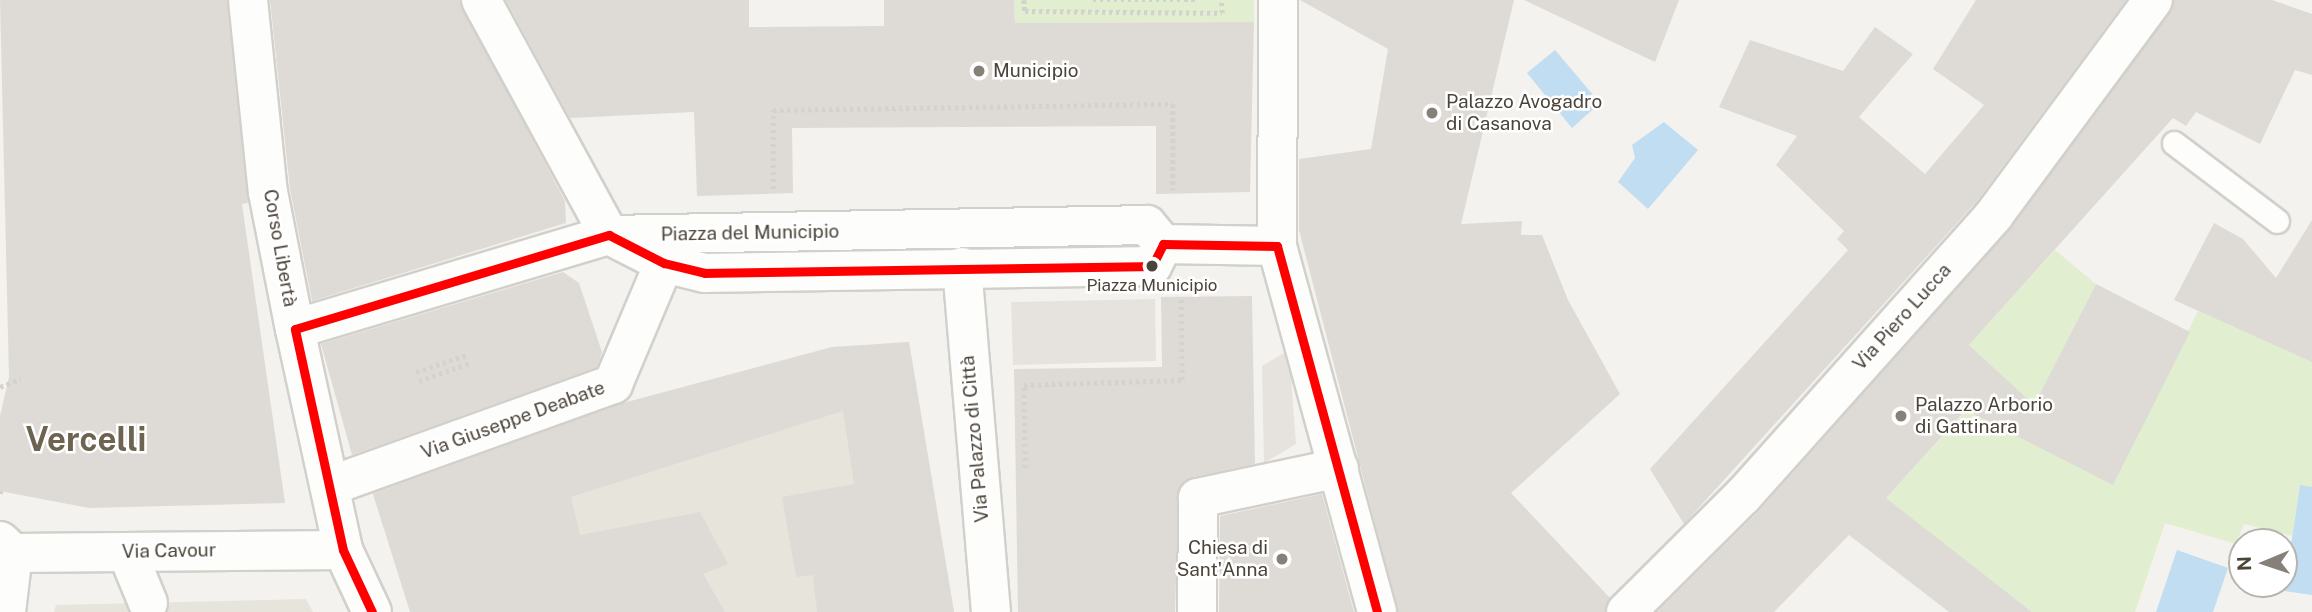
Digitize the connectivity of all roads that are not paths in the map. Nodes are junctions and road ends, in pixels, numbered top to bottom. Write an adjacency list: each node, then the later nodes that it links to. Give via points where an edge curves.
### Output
1 (247, 0): 12 (street, Corso Libertà, via 268,192)
2 (481, 0): 7 (street)
3 (1278, 0): 9 (street)
4 (2153, 0): 24 (street, Via Piero Lucca, via 2103,89 1743,496)
5 (2174, 143): 6 (lane)
6 (2277, 221)
7 (609, 235): 8 (street, Piazza del Municipio, via 1147,225); 10 (street, Piazza del Municipio); 12 (street)
8 (1163, 244): 9 (street); 11 (street, Piazza del Municipio, via 1152,266)
9 (1277, 246): 13 (street)
10 (664, 263): 11 (street, Piazza del Municipio, via 705,272); 14 (street, Via Giuseppe Deabate, via 613,384)
11 (962, 267): 21 (street, Via Palazzo di Città)
12 (295, 329): 14 (street, Corso Libertà)
13 (1339, 468): 22 (street, via 1198,498); 23 (street)
14 (330, 486): 16 (street, Corso Libertà)
15 (7, 547): 17 (street, Via Cavour); 19 (street)
16 (342, 550): 17 (street, Via Cavour); 20 (street, Corso Libertà)
17 (127, 552): 18 (street)
18 (148, 603)
19 (6, 612)
20 (372, 612)
21 (991, 612)
22 (1197, 612)
23 (1377, 612)
24 (1626, 612)

